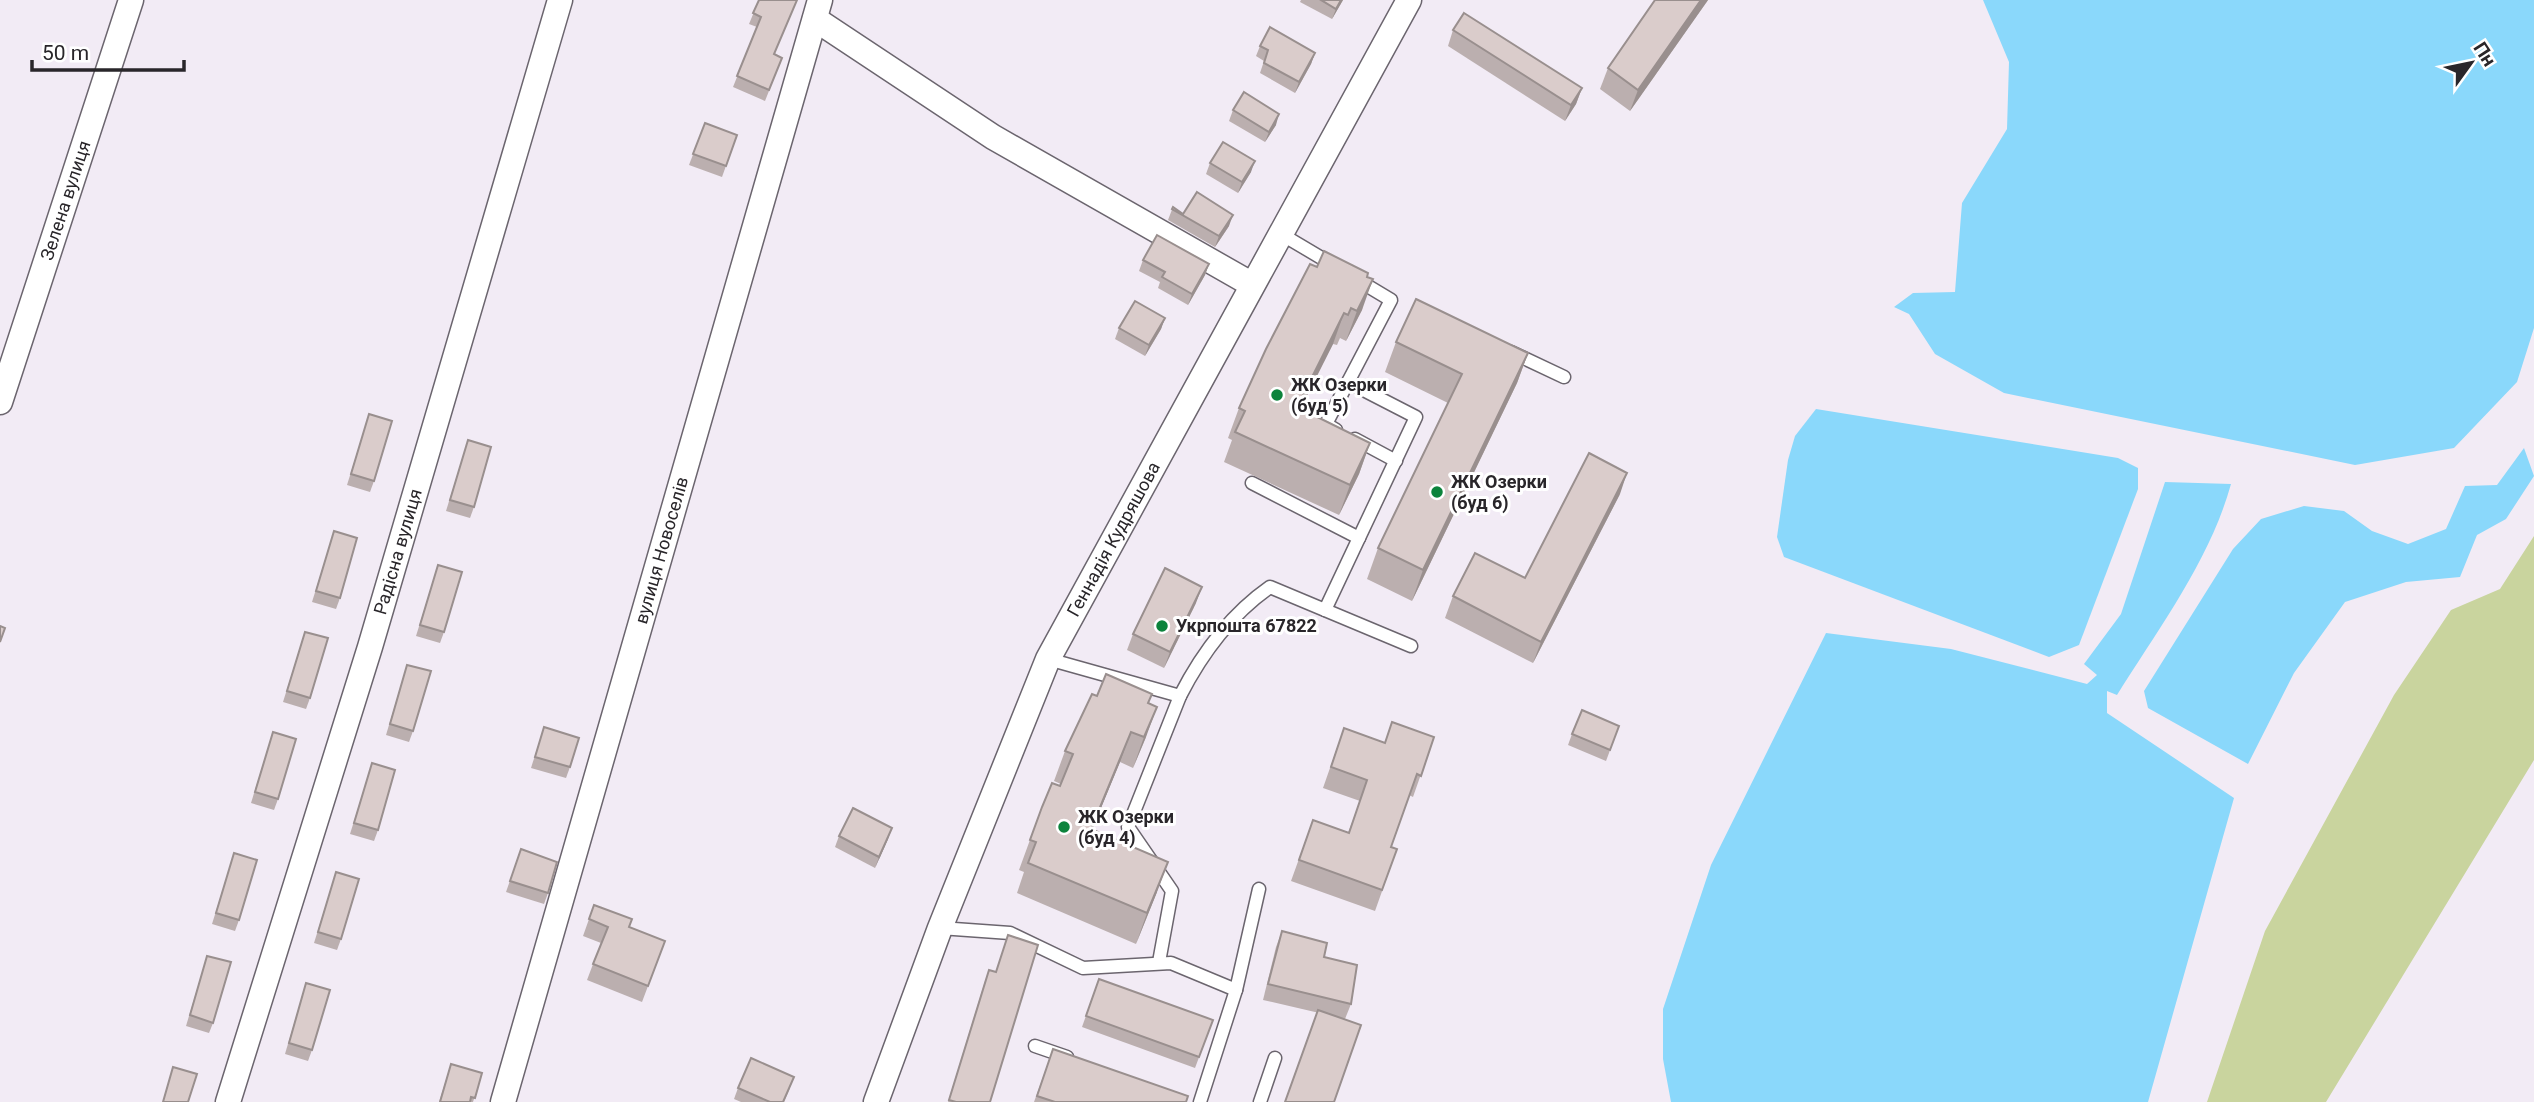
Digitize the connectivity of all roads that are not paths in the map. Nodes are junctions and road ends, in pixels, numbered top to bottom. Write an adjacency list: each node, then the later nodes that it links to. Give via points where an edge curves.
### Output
1 (131, 0): 10 (street, Зелена вулиця)
2 (560, 0): 26 (street, Радісна вулиця, via 370,648)
3 (1409, 0): 5 (street, Геннадія Кудряшова)
4 (818, 10): 6 (street, via 993,137); 27 (street, вулиця Новоселів)
5 (1281, 233): 6 (street, Геннадія Кудряшова); 9 (lane, via 1391,300)
6 (1251, 284): 16 (street, Геннадія Кудряшова)
7 (1497, 345): 8 (lane)
8 (1564, 377)
9 (1348, 382): 11 (lane, via 1416,417); 11 (lane, via 1326,424)
10 (0, 402)
11 (1396, 461): 13 (lane)
12 (1252, 483): 13 (lane)
13 (1359, 538): 14 (lane)
14 (1325, 610): 15 (lane); 17 (lane, via 1270,587 1241,608 1196,666)
15 (1411, 646)
16 (1048, 659): 17 (lane); 19 (street, Геннадія Кудряшова)
17 (1180, 696): 20 (lane, via 1128,827 1172,891)
18 (1259, 889): 21 (lane)
19 (940, 928): 20 (lane, via 1010,933 1083,968); 28 (street, Геннадія Кудряшова)
20 (1159, 962): 21 (lane)
21 (1236, 990): 25 (lane)
22 (1035, 1046): 24 (lane)
23 (1275, 1058): 29 (lane)
24 (1085, 1063)
25 (1194, 1101)
26 (228, 1102)
27 (503, 1102)
28 (876, 1102)
29 (1260, 1102)

